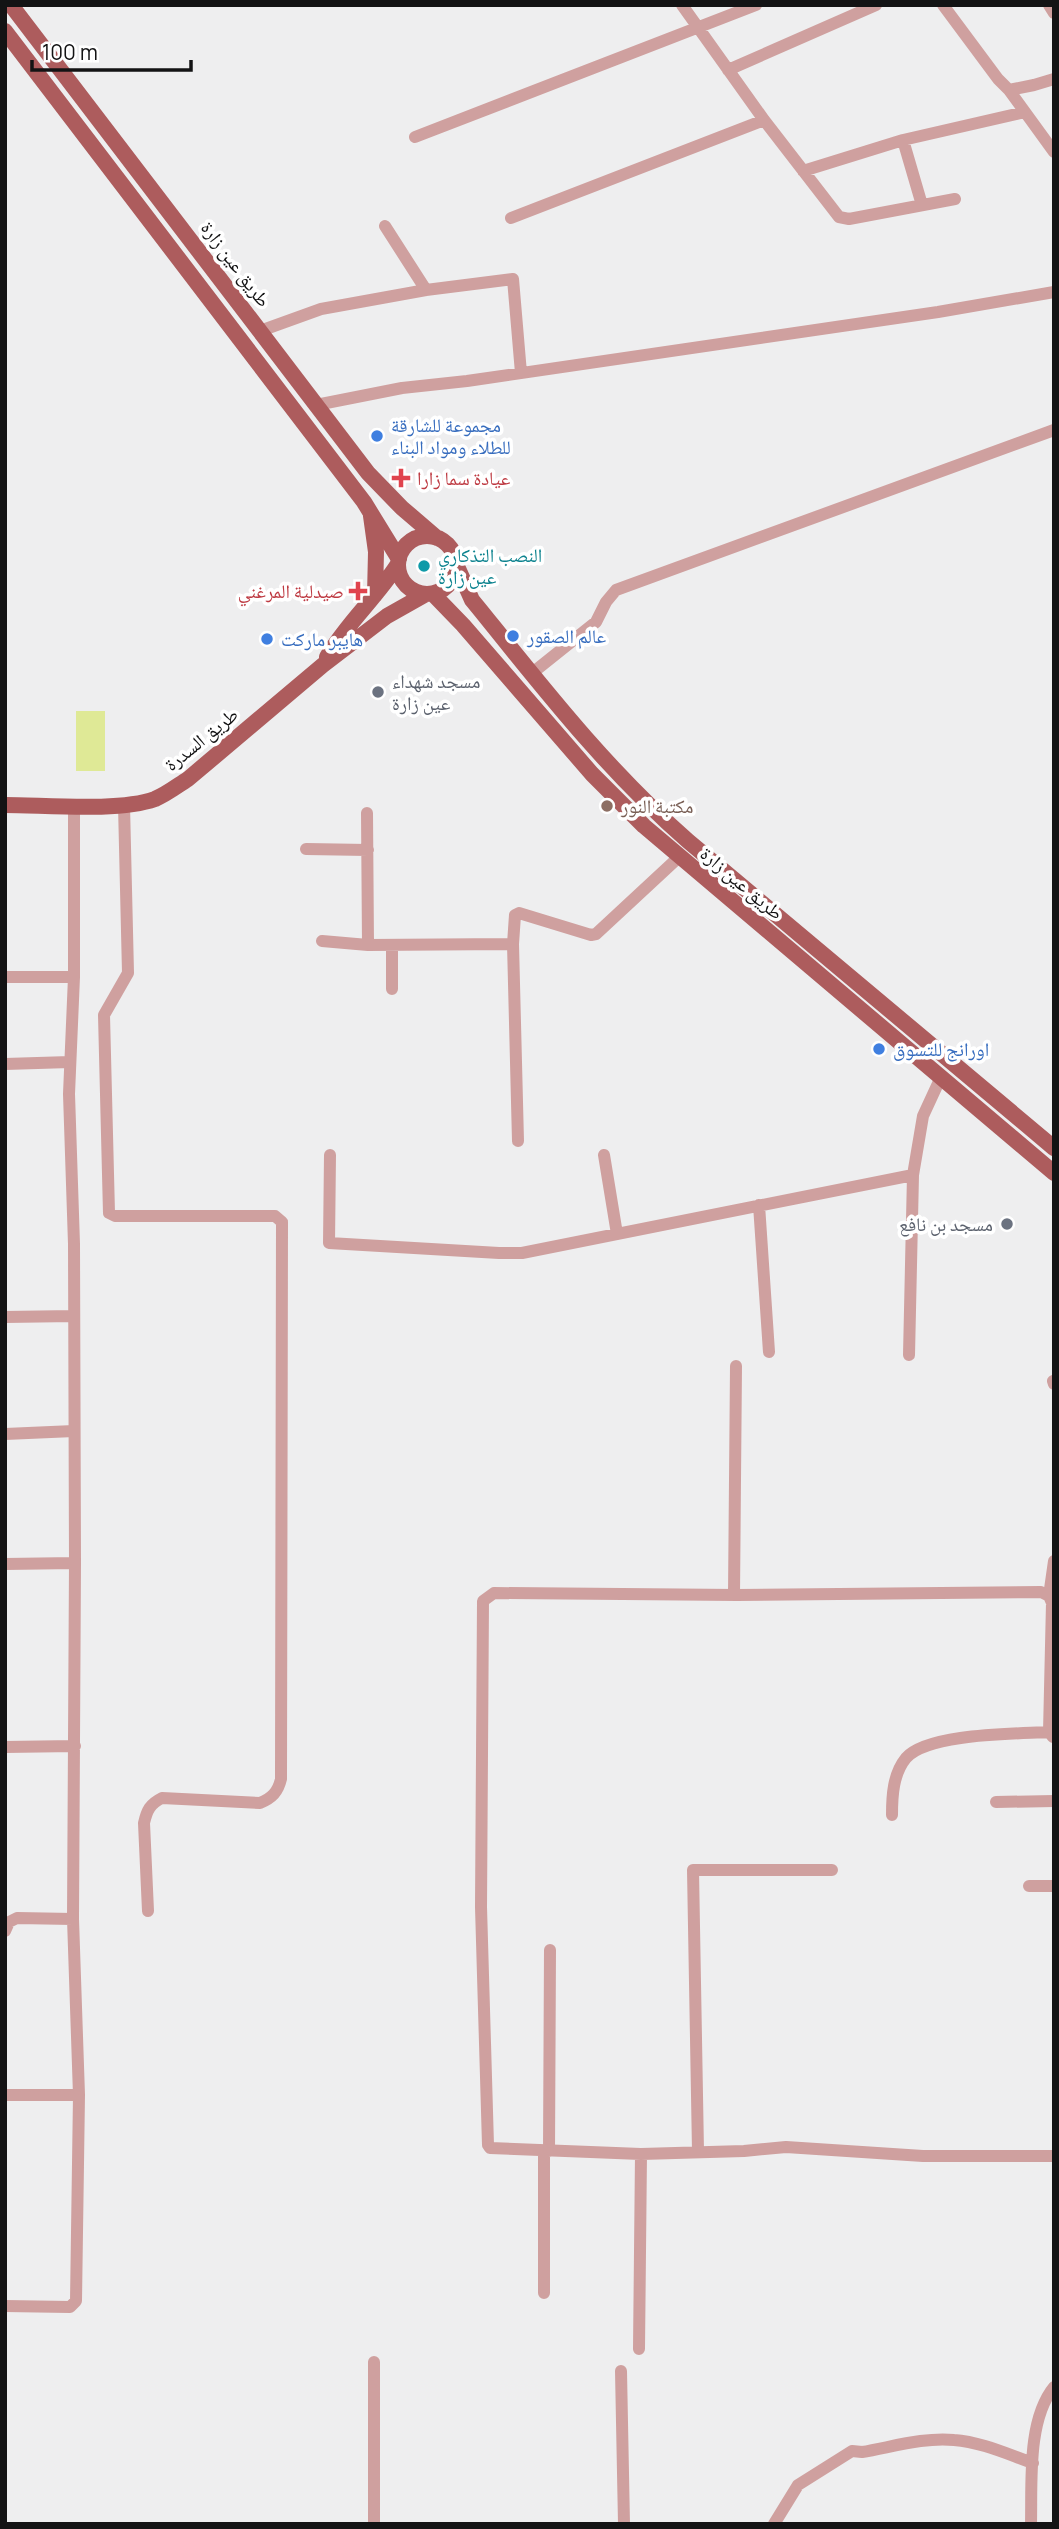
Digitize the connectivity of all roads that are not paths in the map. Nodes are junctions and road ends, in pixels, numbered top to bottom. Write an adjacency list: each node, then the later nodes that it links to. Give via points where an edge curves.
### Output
1 (11, 5): 25 (main road, طريق عين زارة)
2 (682, 5): 8 (street)
3 (756, 5): 8 (street)
4 (876, 5): 10 (street)
5 (943, 5): 12 (street)
6 (1049, 5): 7 (street)
7 (1054, 13)
8 (698, 30): 10 (street); 15 (street)
9 (5, 31): 30 (main road)
10 (728, 70): 14 (street)
11 (1054, 79): 12 (street)
12 (1009, 90): 13 (street)
13 (1025, 112): 16 (street); 17 (street)
14 (764, 120): 18 (street); 21 (street)
15 (415, 137)
16 (902, 140): 18 (street); 20 (street)
17 (1054, 152)
18 (803, 170): 20 (street, via 844,219)
19 (955, 199): 20 (street)
20 (922, 205)
21 (511, 218)
22 (385, 226): 23 (street)
23 (426, 290): 25 (street, via 321,309); 26 (street, via 513,279)
24 (1054, 292): 26 (street)
25 (260, 331): 27 (main road, طريق عين زارة)
26 (521, 373): 27 (street, via 402,388)
27 (316, 405): 29 (main road, طريق عين زارة, via 368,473)
28 (1054, 430): 40 (street, via 616,590 596,622)
29 (402, 508): 31 (main road, via 399,522); 32 (main road, طريق عين زارة)
30 (370, 510): 31 (main road); 36 (main road, via 376,552)
31 (383, 531): 33 (main road)
32 (437, 538): 33 (main road, via 413,540 401,551); 34 (main road, via 452,551)
33 (398, 562): 35 (main road, via 403,582 413,591); 36 (main road)
34 (456, 564): 35 (main road, via 450,583); 37 (main road, طريق عين زارة)
35 (429, 594): 38 (main road, طريق عين زارة); 39 (main road, طريق السدرة, via 387,616)
36 (375, 595): 39 (main road, via 342,633)
37 (472, 600): 38 (main road, via 462,601); 40 (main road, طريق عين زارة)
38 (455, 616): 47 (main road, طريق عين زارة, via 592,774)
39 (323, 665): 43 (main road, طريق السدرة, via 188,779 155,799)
40 (531, 674): 59 (main road, طريق عين زارة, via 607,764 667,823)
41 (5, 805): 42 (main road, طريق السدرة)
42 (74, 805): 43 (main road, طريق السدرة); 53 (street)
43 (124, 805): 87 (street, via 128,973 104,1015 109,1213 275,1216 282,1222 281,1779 279,1788 260,1803 162,1798 153,1802 144,1823)
44 (367, 813): 46 (street)
45 (306, 849): 46 (street)
46 (368, 850): 50 (street)
47 (679, 857): 49 (street, via 596,934 517,913); 57 (main road, طريق عين زارة)
48 (322, 941): 50 (street)
49 (513, 944): 51 (street); 58 (street)
50 (368, 945): 51 (street)
51 (392, 945): 54 (street)
52 (5, 977): 53 (street)
53 (74, 977): 55 (street)
54 (392, 989)
55 (70, 1062): 56 (street); 66 (street)
56 (5, 1064)
57 (941, 1077): 62 (main road, طريق عين زارة); 63 (street, via 923,1116)
58 (518, 1141)
59 (1054, 1147)
60 (330, 1155): 65 (street, via 328,1240 332,1244 522,1253)
61 (604, 1155): 65 (street)
62 (1054, 1173)
63 (913, 1175): 64 (street); 69 (street)
64 (759, 1205): 65 (street); 68 (street)
65 (617, 1234)
66 (74, 1316): 67 (street); 71 (street)
67 (5, 1317)
68 (769, 1352)
69 (909, 1355)
70 (736, 1366): 76 (street)
71 (74, 1431): 72 (street); 74 (street)
72 (5, 1434)
73 (1054, 1561): 77 (street)
74 (75, 1563): 75 (street); 79 (street)
75 (5, 1564)
76 (734, 1595): 77 (street, via 1041,1592); 93 (street, via 494,1593 483,1601 481,1907 488,2145)
77 (1049, 1596): 78 (street)
78 (1051, 1735): 83 (street, via 979,1735 912,1753 897,1775)
79 (75, 1746): 80 (street); 88 (street)
80 (5, 1748)
81 (1054, 1801): 82 (street)
82 (996, 1802)
83 (892, 1815)
84 (832, 1870): 94 (street, via 693,1870)
85 (1029, 1886): 86 (street)
86 (1054, 1886)
87 (148, 1911)
88 (73, 1919): 89 (street, via 17,1918); 92 (street)
89 (5, 1931)
90 (550, 1950): 93 (street)
91 (5, 2095): 92 (street)
92 (79, 2095): 98 (street, via 76,2301 70,2307)
93 (547, 2151): 95 (street); 97 (street)
94 (698, 2151): 95 (street); 96 (street, via 786,2147 923,2156)
95 (641, 2154): 99 (street)
96 (1054, 2156)
97 (544, 2293)
98 (5, 2306)
99 (639, 2349)
100 (374, 2362): 104 (street)
101 (621, 2371): 105 (street)
102 (1054, 2387): 103 (street, via 1038,2418)
103 (1033, 2463): 106 (street, via 955,2440 852,2451 798,2485); 107 (street)
104 (374, 2524)
105 (624, 2524)
106 (774, 2524)
107 (1031, 2524)

